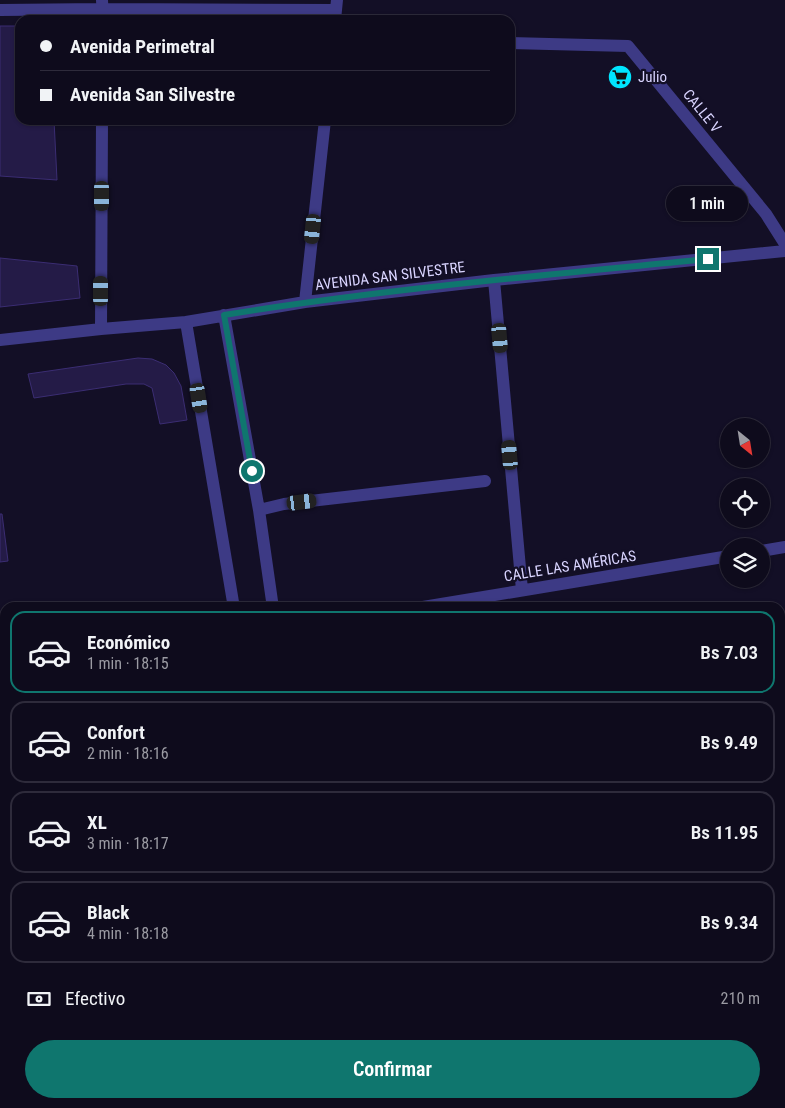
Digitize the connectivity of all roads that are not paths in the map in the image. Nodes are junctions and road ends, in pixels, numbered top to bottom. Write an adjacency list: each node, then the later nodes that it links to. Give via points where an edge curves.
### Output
1 (0, 10): 2 (street)
2 (102, 10): 3 (street)
3 (336, 10)
4 (515, 43): 7 (street, CALLE V, via 628,46 766,214)
5 (102, 125): 13 (street)
6 (324, 125): 10 (street)
7 (785, 244)
8 (785, 251): 9 (street, AVENIDA SAN SILVESTRE)
9 (494, 280): 10 (street, AVENIDA SAN SILVESTRE); 20 (street)
10 (305, 302): 11 (street, AVENIDA SAN SILVESTRE)
11 (224, 315): 12 (street, AVENIDA SAN SILVESTRE); 16 (street)
12 (186, 322): 13 (street, AVENIDA SAN SILVESTRE); 21 (street)
13 (101, 329): 14 (street, AVENIDA SAN SILVESTRE)
14 (0, 340)
15 (484, 481): 16 (street, via 284,504)
16 (259, 510): 22 (street)
17 (785, 547): 18 (street)
18 (770, 550)
19 (720, 557): 20 (street, CALLE LAS AMÉRICAS)
20 (522, 590): 23 (street, CALLE LAS AMÉRICAS)
21 (233, 602)
22 (272, 602)
23 (452, 602)

